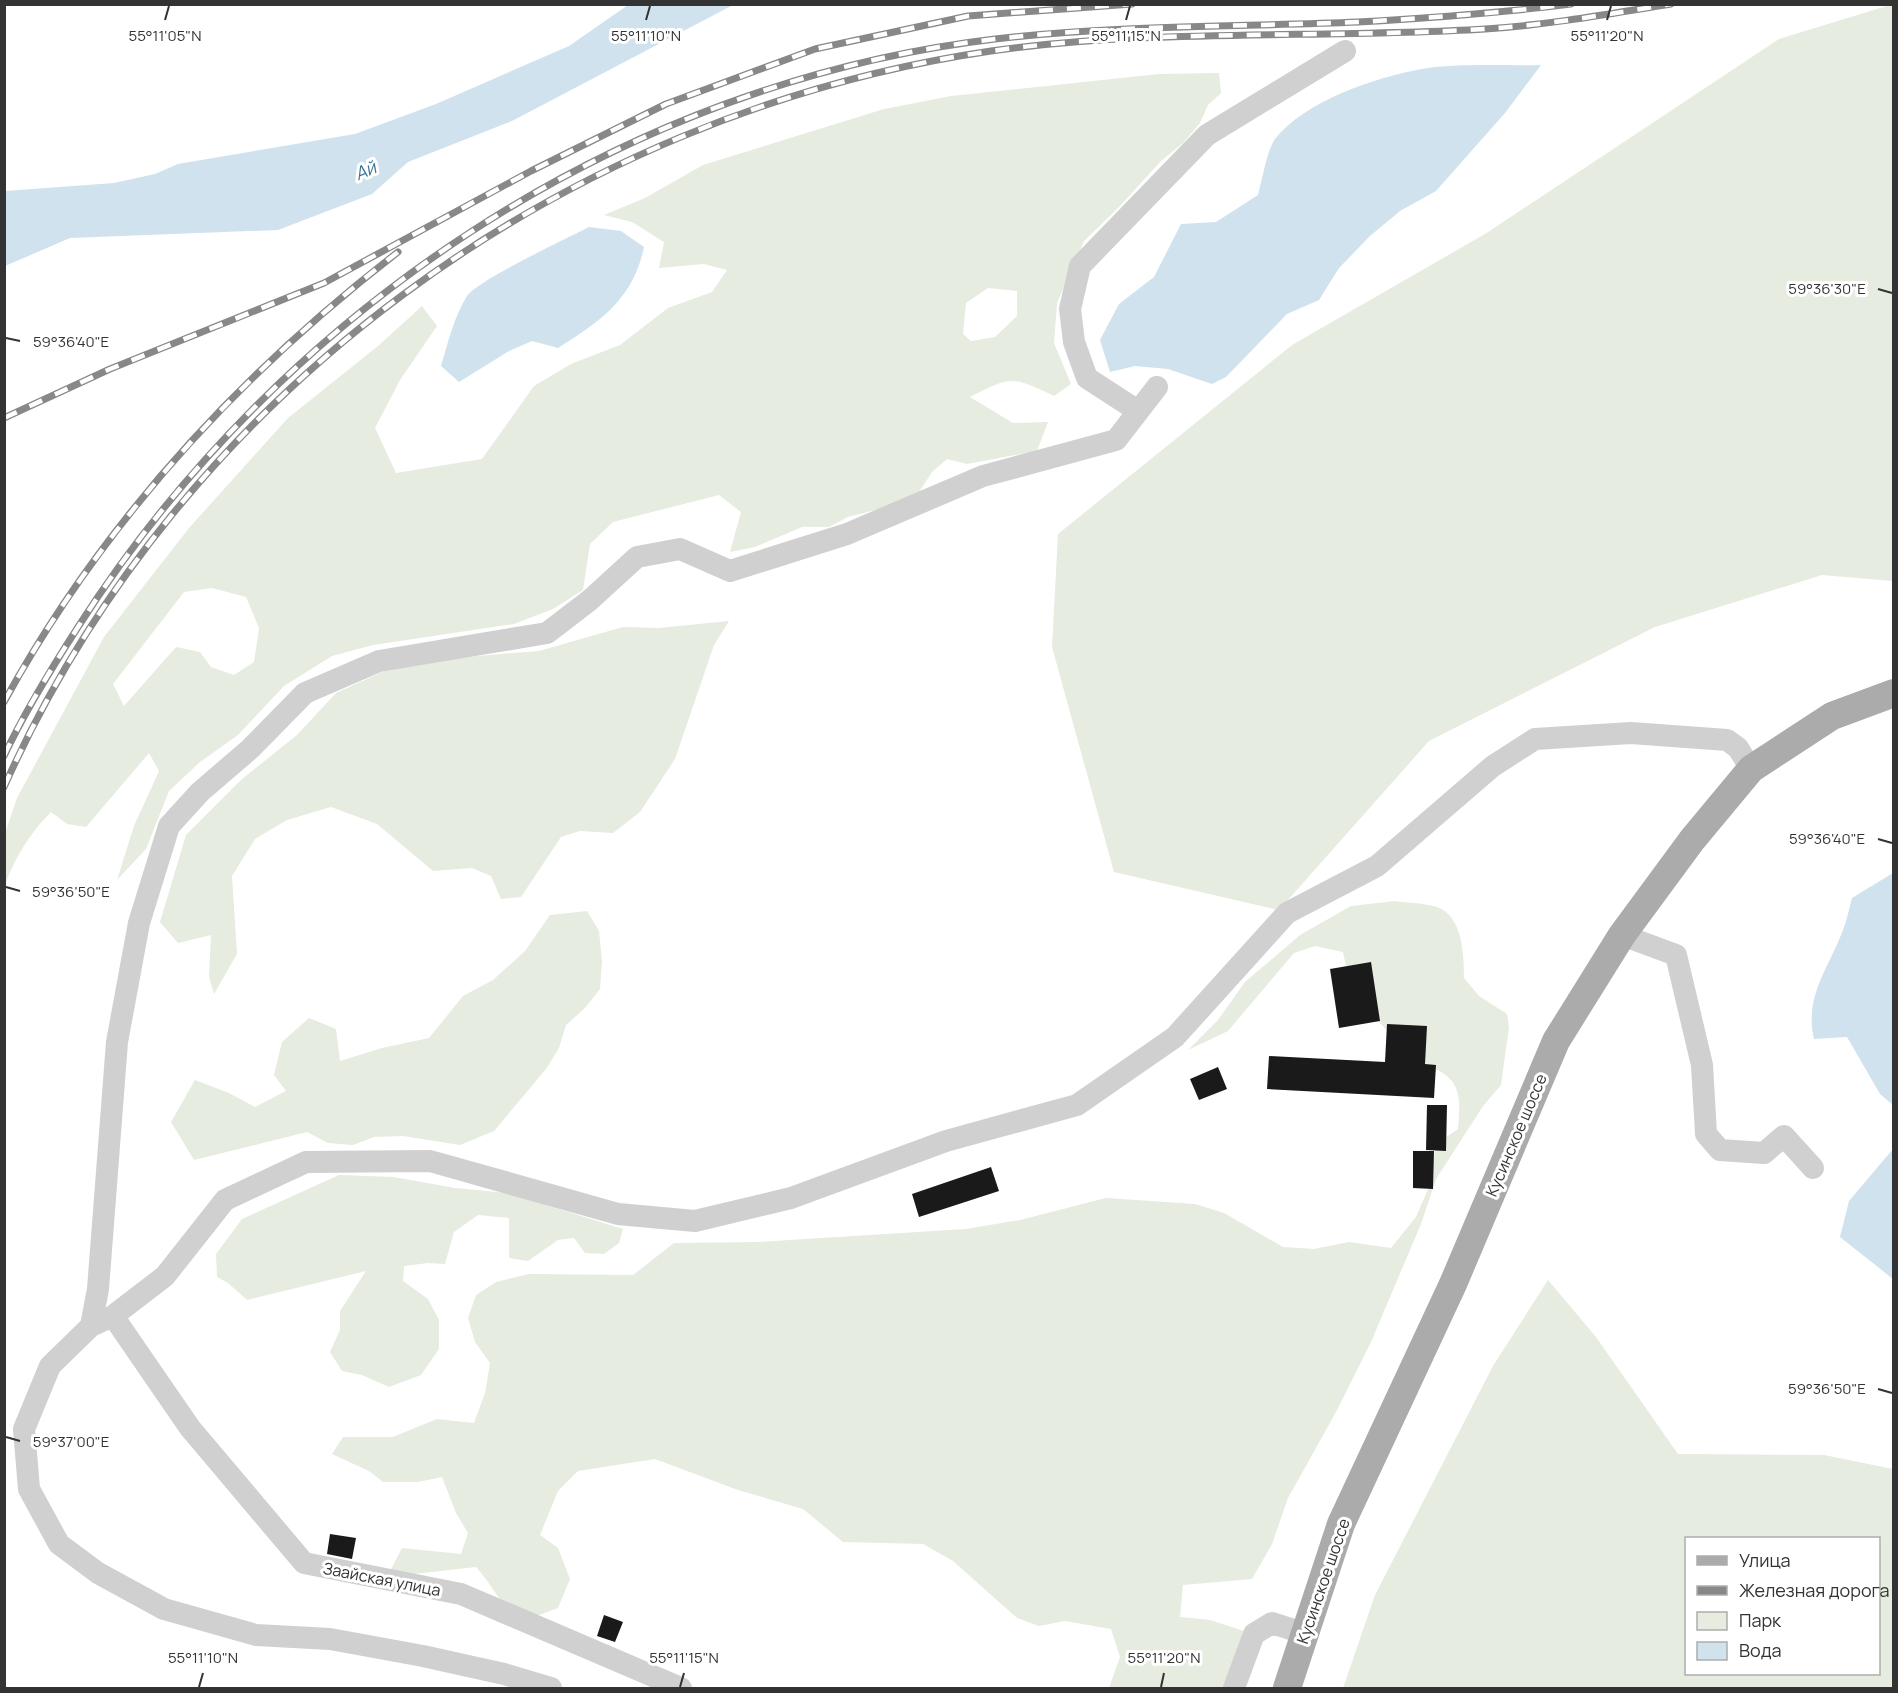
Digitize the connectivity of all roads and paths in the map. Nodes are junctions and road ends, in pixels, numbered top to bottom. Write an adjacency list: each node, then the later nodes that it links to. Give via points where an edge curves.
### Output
1 (1345, 51): 3 (street, via 1207,135 1080,266 1070,309 1074,342 1087,378)
2 (1157, 387): 3 (street)
3 (1138, 411): 9 (street, via 1116,440 983,476 847,534 730,571 680,549 637,557 547,633 379,661 305,693 169,826 139,923 117,1042 98,1289)
4 (1893, 693): 5 (main road, Кусинское шоссе, via 1832,716)
5 (1751, 769): 6 (main road, Кусинское шоссе, via 1692,840); 8 (street, via 1738,748 1727,740 1631,733 1535,739 1493,766 1377,866 1287,913 1176,1037 1077,1105 946,1141 791,1198 695,1221 618,1214 430,1161 306,1162 225,1200 165,1276)
6 (1622, 936): 7 (street, via 1676,955 1702,1065 1706,1134 1720,1150 1764,1153 1784,1137); 10 (main road, Кусинское шоссе, via 1556,1041 1453,1284 1341,1524)
7 (1813, 1168)
8 (113, 1316): 9 (street); 12 (street, Заайская улица, via 190,1428 304,1563 461,1594)
9 (91, 1326): 11 (street, via 50,1366 24,1429 29,1489 59,1544 98,1573 164,1609 256,1635 330,1639 377,1647 504,1674)
10 (1303, 1633): 13 (street, via 1272,1623 1254,1634); 14 (main road, Кусинское шоссе)
11 (551, 1689)
12 (681, 1689)
13 (1234, 1689)
14 (1287, 1689)

